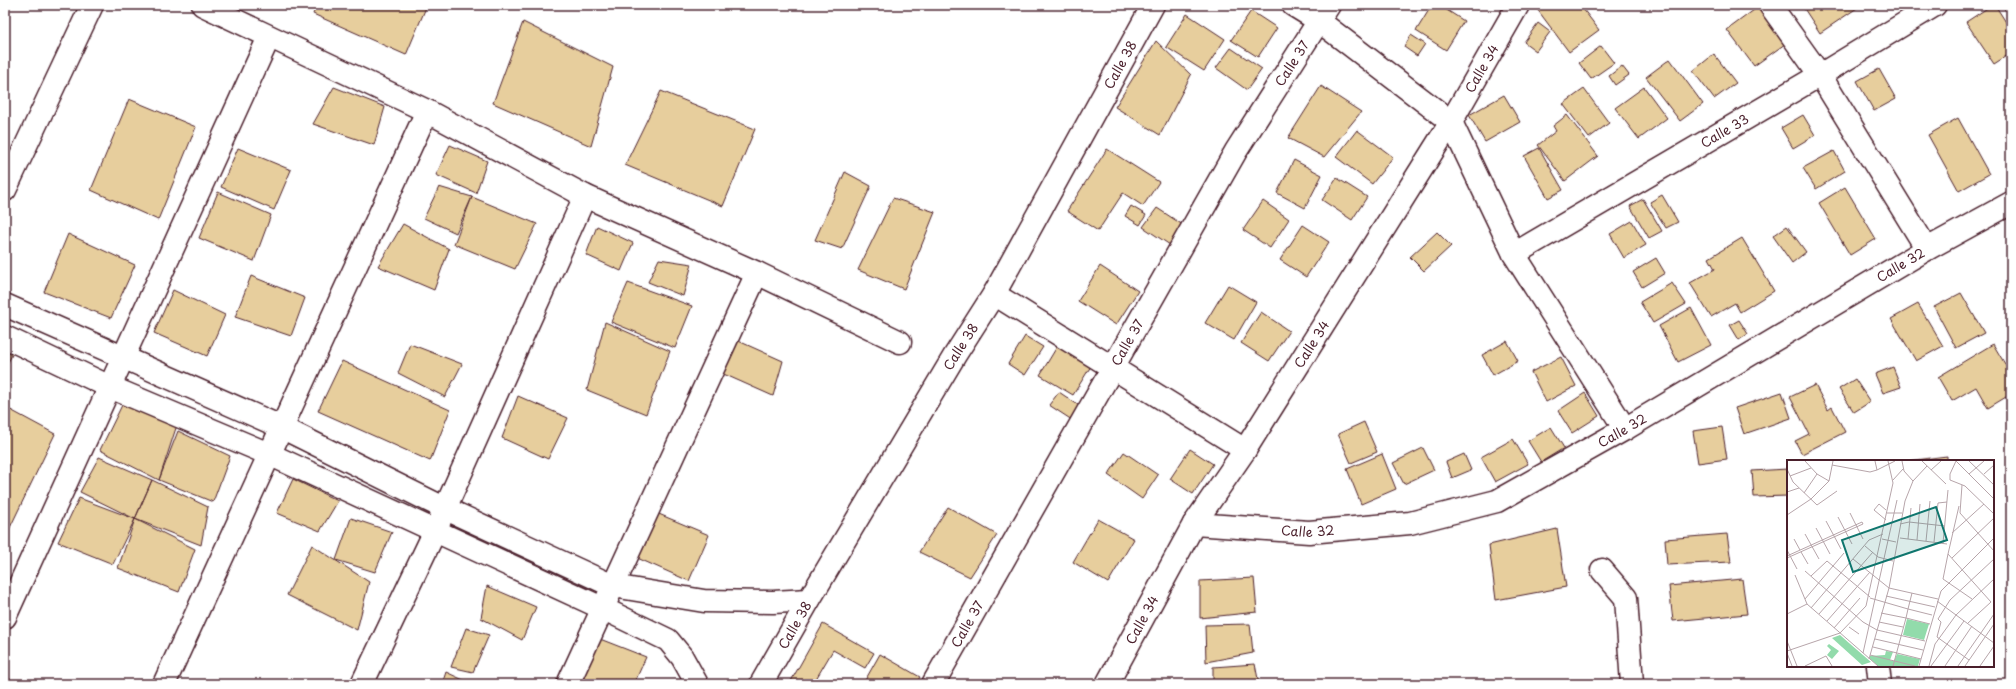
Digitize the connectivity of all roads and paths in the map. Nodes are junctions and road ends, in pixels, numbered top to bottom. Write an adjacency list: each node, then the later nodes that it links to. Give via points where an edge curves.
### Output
1 (92, 5): 13 (street)
2 (203, 5): 9 (street)
3 (1153, 5): 19 (street, Calle 38)
4 (1293, 5): 8 (street)
5 (1518, 5): 12 (street, Calle 34)
6 (1770, 5): 10 (street)
7 (1935, 5): 10 (street, Calle 33)
8 (1324, 13): 12 (street); 24 (street, Calle 37, via 1236,151)
9 (270, 37): 11 (street); 23 (street)
10 (1820, 75): 16 (street); 17 (street, Calle 33)
11 (427, 111): 14 (street); 26 (street)
12 (1452, 122): 17 (street); 28 (street, Calle 34)
13 (5, 190)
14 (585, 196): 18 (street); 30 (street)
15 (2011, 203): 16 (street, Calle 32)
16 (1927, 249): 27 (street, Calle 32)
17 (1514, 254): 27 (street)
18 (757, 273): 22 (street); 34 (street)
19 (994, 294): 24 (street); 35 (street, Calle 38)
20 (5, 305): 23 (street)
21 (5, 338): 25 (street)
22 (900, 342)
23 (124, 357): 25 (street); 26 (street)
24 (1112, 368): 28 (street); 44 (street, Calle 37)
25 (110, 388): 29 (street); 37 (street)
26 (281, 427): 29 (street); 30 (street)
27 (1625, 429): 31 (street, Calle 32, via 1497,501 1410,523 1309,532)
28 (1246, 450): 31 (street, Calle 34)
29 (271, 455): 32 (street); 39 (street)
30 (444, 508): 32 (street); 34 (street)
31 (1194, 524): 45 (street, Calle 34)
32 (435, 531): 36 (street); 40 (street)
33 (1602, 570): 46 (street, via 1626,598)
34 (613, 586): 35 (street, via 704,601); 36 (street)
35 (809, 600): 43 (street, Calle 38)
36 (602, 608): 41 (street); 42 (street, via 668,640 682,657)
37 (5, 617)
38 (1878, 667): 47 (street)
39 (164, 684)
40 (362, 684)
41 (568, 684)
42 (697, 684)
43 (761, 684)
44 (933, 684)
45 (1107, 684)
46 (1632, 684)
47 (1880, 684)

